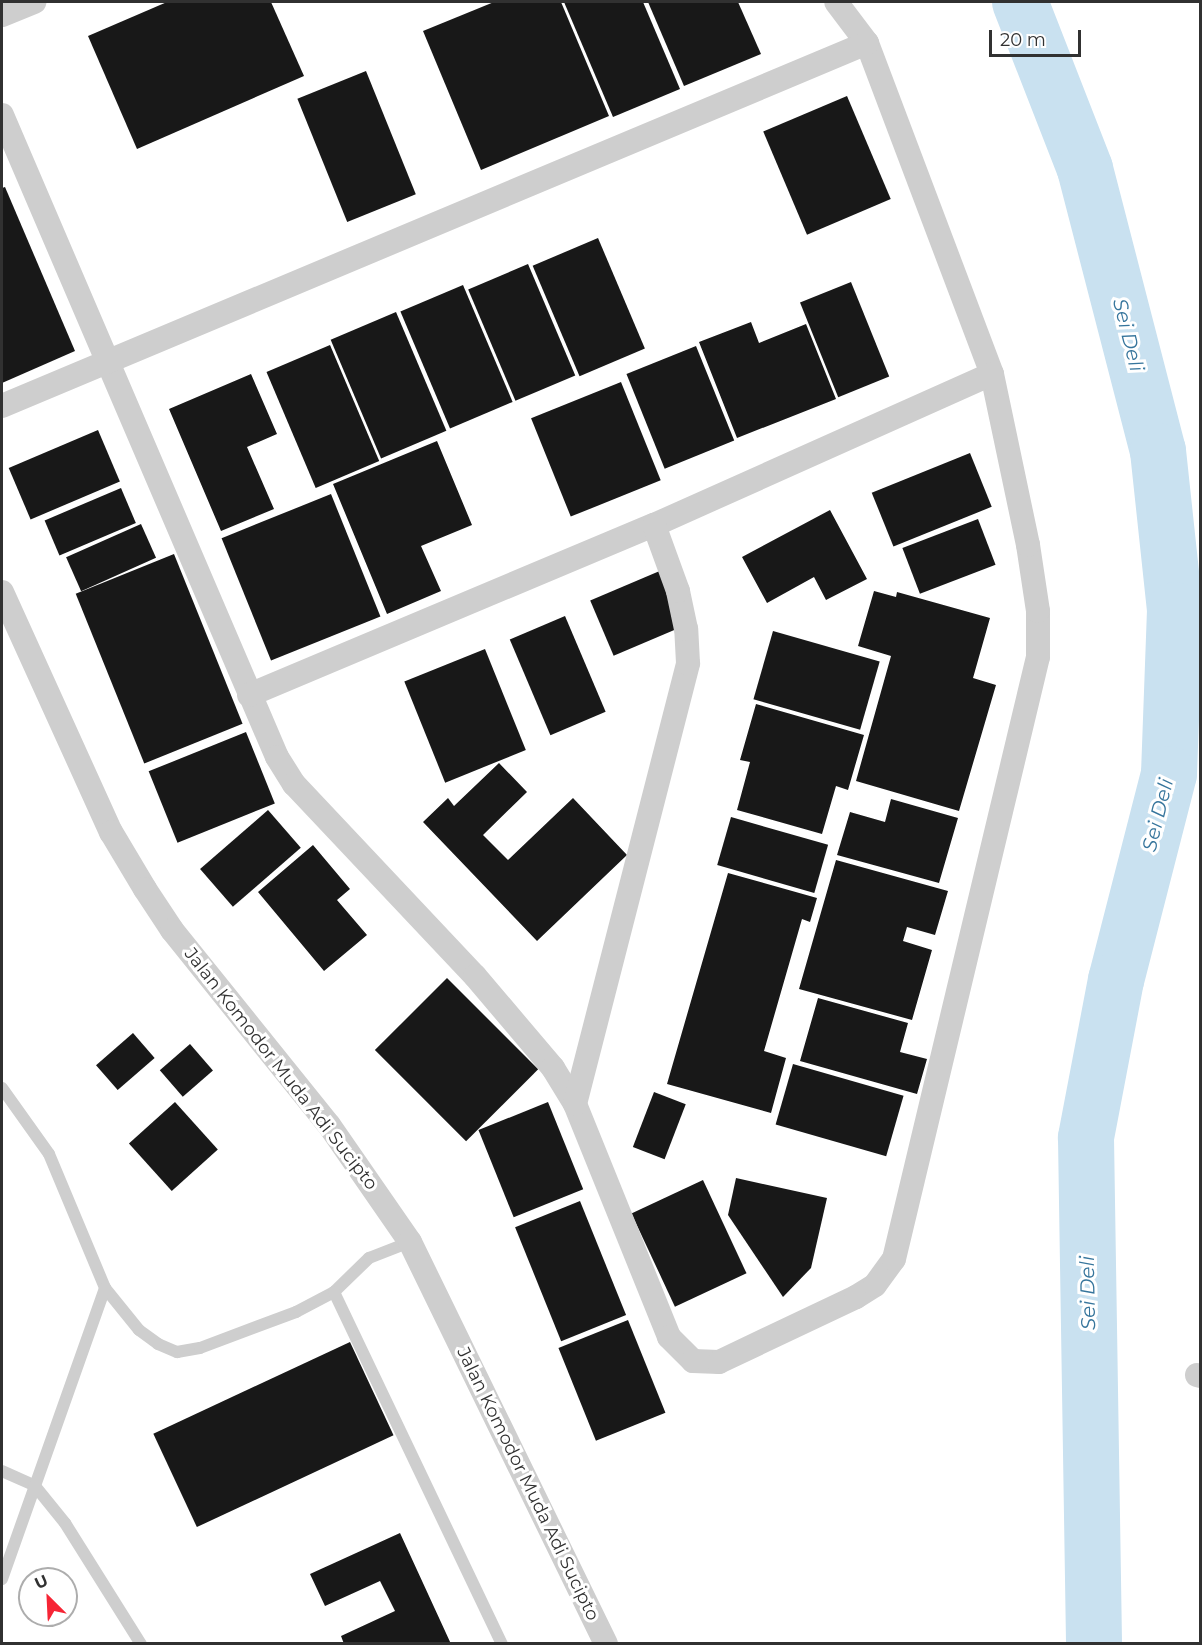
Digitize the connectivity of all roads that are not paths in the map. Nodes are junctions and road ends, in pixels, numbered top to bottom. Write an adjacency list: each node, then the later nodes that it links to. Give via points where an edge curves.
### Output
1 (34, 2): 3 (street)
2 (836, 2): 4 (street)
3 (2, 15)
4 (867, 43): 6 (street); 7 (street)
5 (2, 115): 6 (street)
6 (107, 359): 8 (street); 11 (street)
7 (992, 374): 9 (street); 13 (street, via 1028,545 1038,612 1038,657 888,1271 876,1285 856,1297 719,1362 693,1361 669,1337 658,1318)
8 (2, 406)
9 (654, 525): 11 (street); 13 (street, via 678,591 687,629 688,663)
10 (2, 592): 14 (street, Jalan Komodor Muda Adi Sucipto, via 111,832 146,889 172,930 329,1125)
11 (249, 695): 13 (street, via 294,784 475,976 553,1068)
12 (2, 1088): 15 (lane, via 49,1154)
13 (575, 1104)
14 (410, 1242): 16 (lane, via 369,1258); 22 (street, Jalan Komodor Muda Adi Sucipto)
15 (105, 1288): 16 (lane, via 139,1330 177,1352 200,1348 296,1312); 18 (lane)
16 (334, 1292): 21 (lane)
17 (2, 1471): 18 (lane)
18 (34, 1486): 19 (lane); 20 (lane, via 65,1523)
19 (2, 1579)
20 (141, 1644)
21 (502, 1644)
22 (606, 1644)

